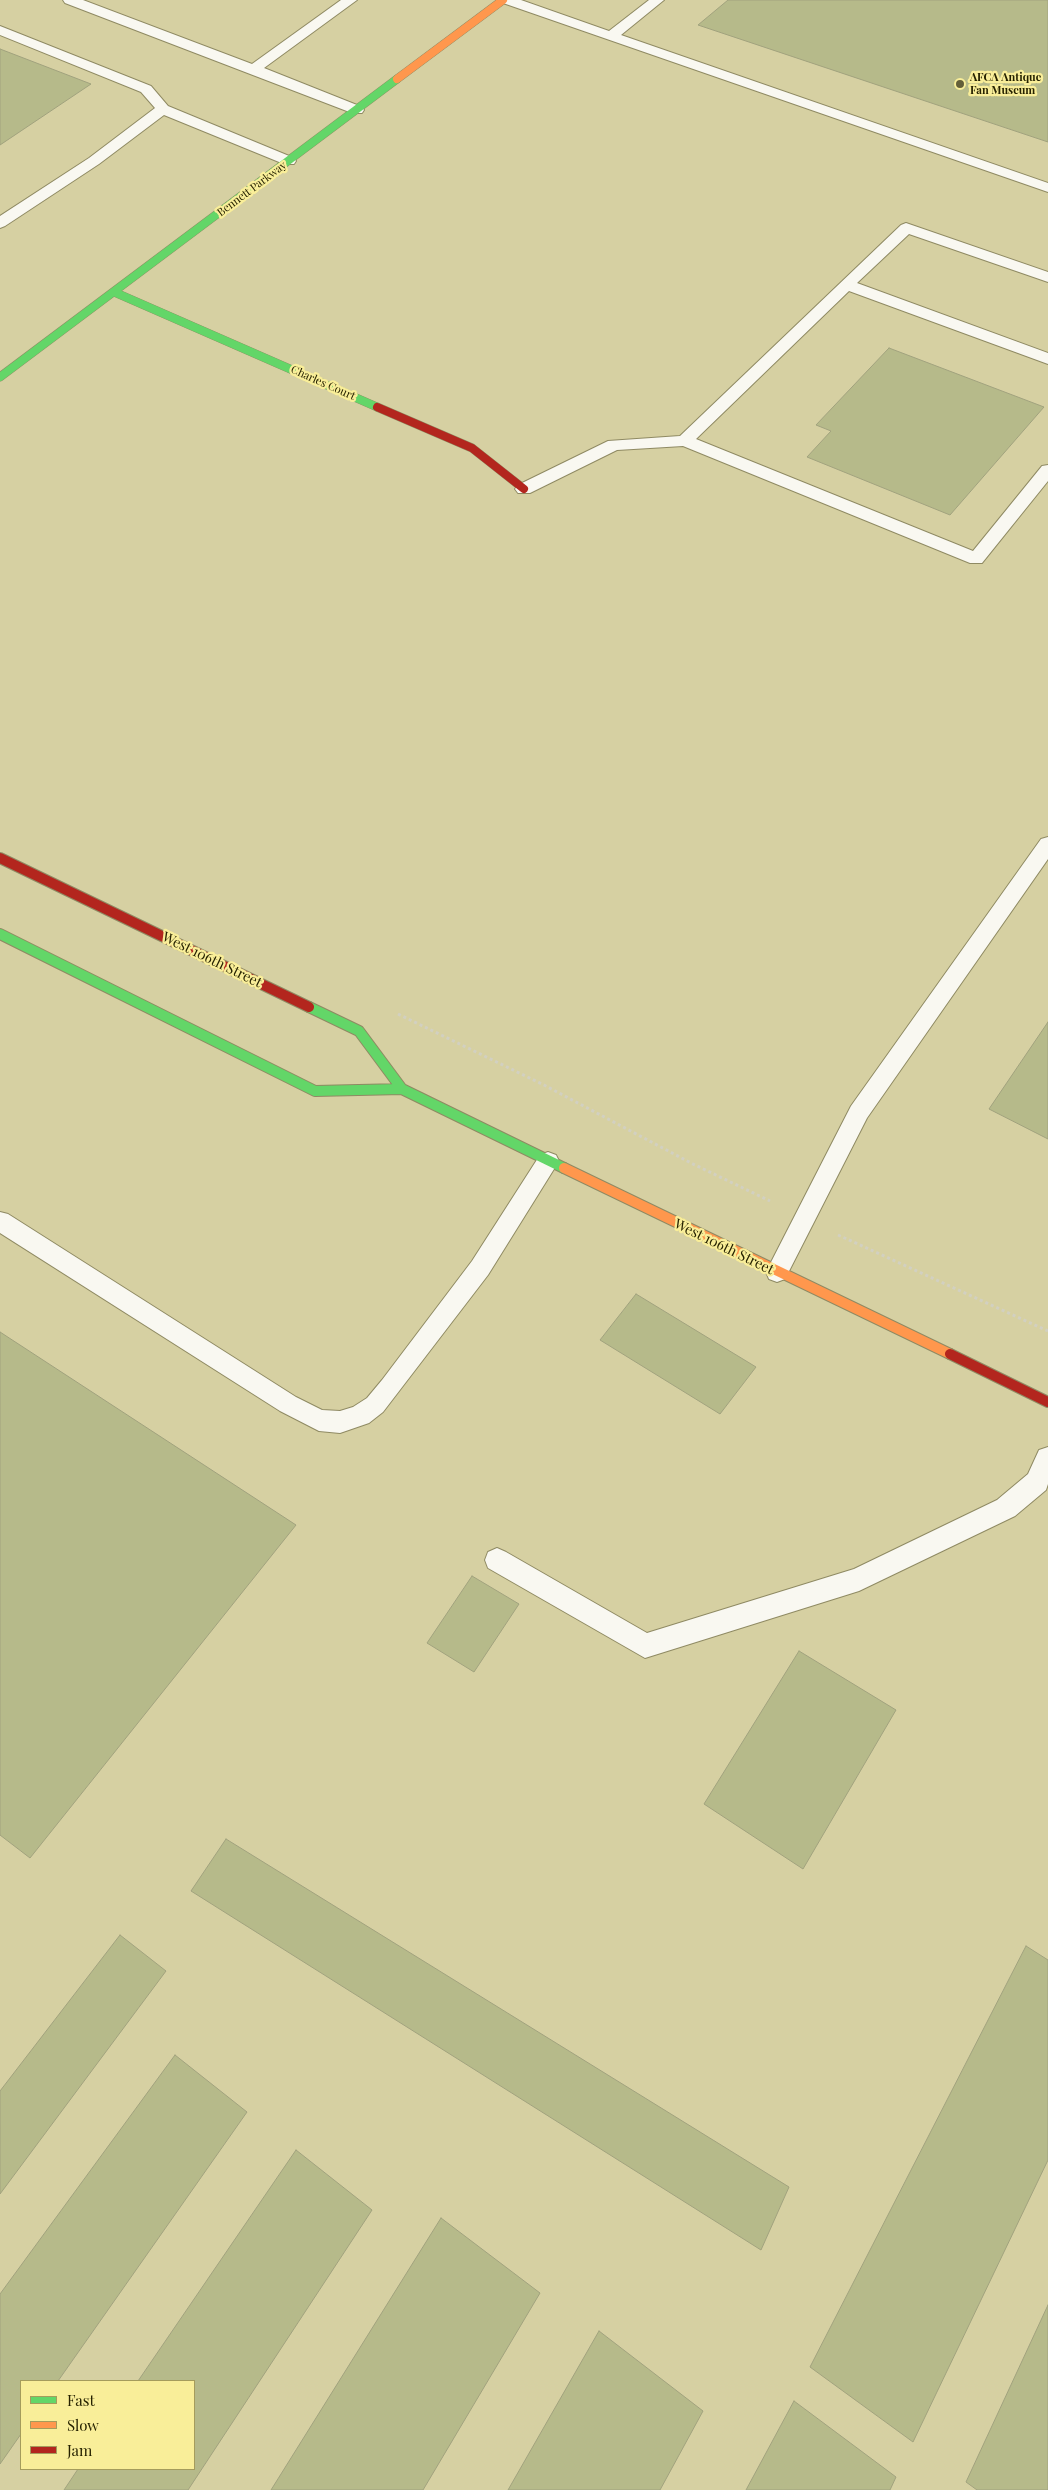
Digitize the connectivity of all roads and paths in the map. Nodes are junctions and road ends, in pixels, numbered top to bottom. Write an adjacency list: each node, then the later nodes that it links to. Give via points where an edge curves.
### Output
1 (70, 0): 8 (lane)
2 (350, 0): 8 (lane)
3 (503, 0): 10 (street, Bennett Parkway)
4 (508, 0): 7 (lane)
5 (657, 0): 7 (lane)
6 (0, 30): 9 (lane, via 146,89)
7 (612, 36): 12 (lane)
8 (254, 69): 10 (lane)
9 (163, 109): 11 (lane); 13 (lane, via 94,161)
10 (357, 110): 11 (street, Bennett Parkway)
11 (289, 161): 16 (street, Bennett Parkway)
12 (1048, 188)
13 (0, 223)
14 (1048, 278): 15 (lane, via 906,228)
15 (847, 285): 17 (lane); 19 (lane)
16 (114, 292): 18 (street, Bennett Parkway); 21 (street, Charles Court, via 472,448)
17 (1048, 359)
18 (0, 377)
19 (685, 441): 20 (lane, via 976,559); 21 (lane, via 614,445)
20 (1048, 470)
21 (524, 489)
22 (1048, 844): 28 (lane, via 859,1112)
23 (0, 858): 26 (street, West 106th Street, via 359,1032)
24 (0, 934): 26 (street, West 106th Street, via 315,1091)
25 (394, 1013): 28 (path, via 544,1085 691,1164)
26 (402, 1089): 27 (street, West 106th Street)
27 (548, 1161): 29 (lane, via 480,1268 390,1387 361,1415 340,1422 319,1420 288,1404); 30 (street, West 106th Street)
28 (805, 1218): 30 (lane); 31 (path)
29 (0, 1222)
30 (776, 1272): 32 (street, West 106th Street)
31 (1048, 1331)
32 (1048, 1402)
33 (1048, 1458): 34 (lane, via 1036,1482 1006,1508 868,1575 645,1646)
34 (497, 1560)

